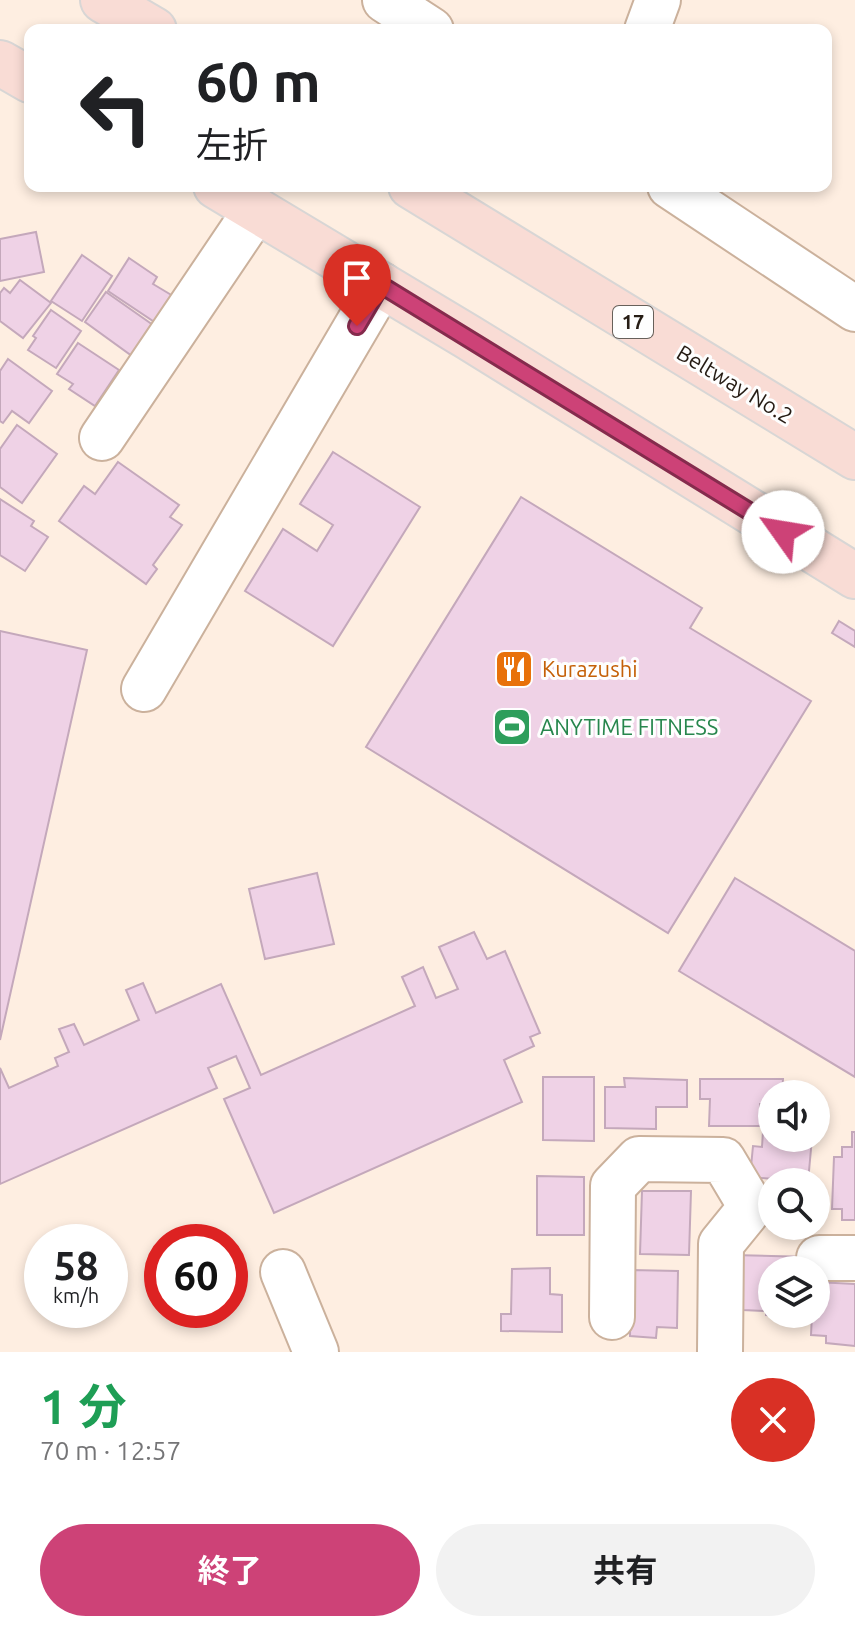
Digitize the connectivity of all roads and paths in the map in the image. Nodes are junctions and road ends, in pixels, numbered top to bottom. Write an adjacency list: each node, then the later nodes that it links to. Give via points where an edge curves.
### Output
1 (103, 0): 4 (main road)
2 (385, 0): 5 (street)
3 (658, 0): 6 (street)
4 (144, 24)
5 (422, 24)
6 (649, 24)
7 (0, 63): 8 (main road)
8 (24, 77)
9 (226, 192): 12 (main road)
10 (421, 192): 16 (main road, Beltway No.2 / 17)
11 (679, 192): 14 (street)
12 (256, 210): 13 (main road); 15 (street)
13 (381, 285): 17 (main road); 18 (street)
14 (855, 309)
15 (102, 438)
16 (855, 457)
17 (855, 576)
18 (144, 689)
19 (283, 1272): 21 (street)
20 (612, 1317): 22 (street, via 613,1186 639,1159 723,1160 751,1207 721,1244)
21 (316, 1352)
22 (720, 1352)

